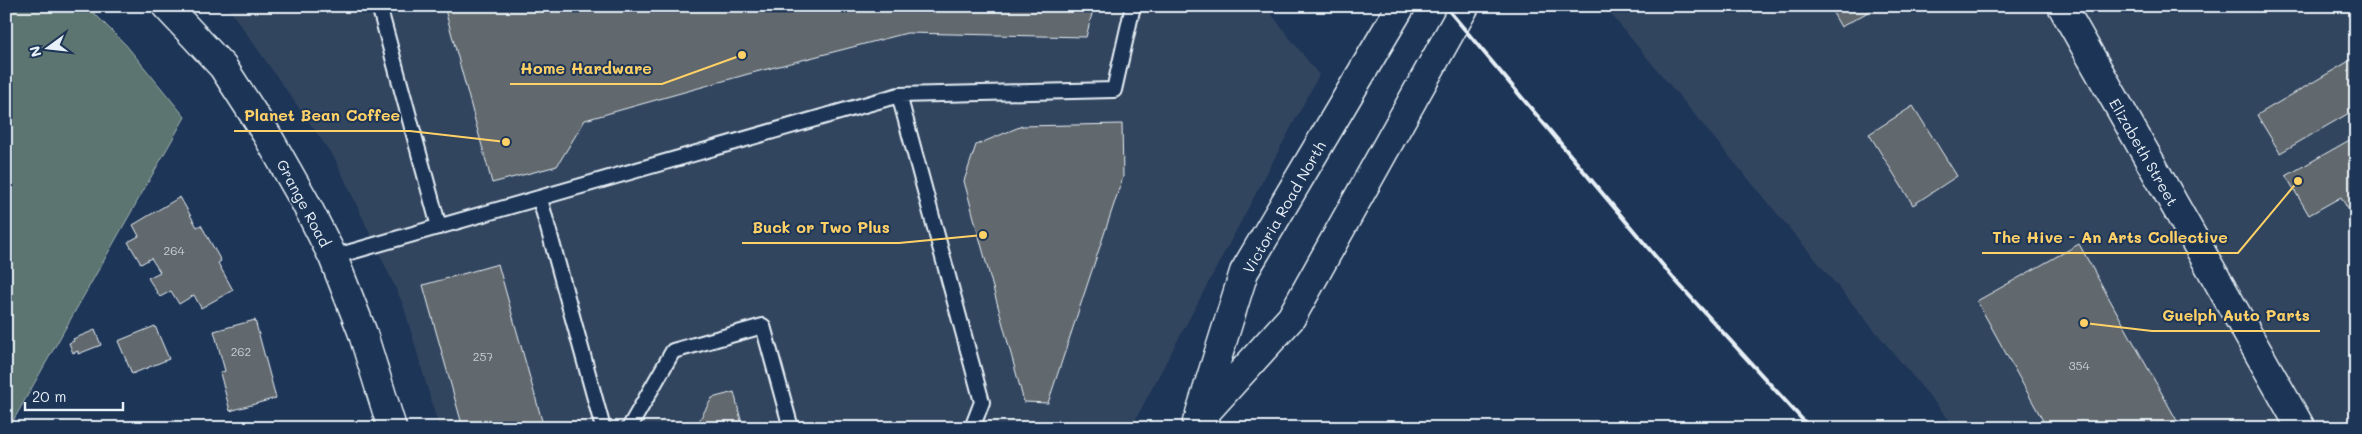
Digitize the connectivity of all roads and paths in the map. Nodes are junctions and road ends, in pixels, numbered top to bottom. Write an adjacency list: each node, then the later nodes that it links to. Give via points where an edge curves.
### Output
1 (166, 6): 10 (main road, Grange Road, via 223,67 267,135)
2 (379, 6): 9 (lane)
3 (1133, 6): 7 (lane, via 1114,90)
4 (1401, 6): 11 (main road, Victoria Road North, via 1244,272)
5 (1465, 6): 11 (main road, Victoria Road North, via 1292,318)
6 (2062, 6): 17 (main road, Elizabeth Street)
7 (899, 95): 8 (lane); 16 (lane, via 982,402)
8 (540, 199): 9 (lane); 13 (lane)
9 (439, 227): 10 (lane)
10 (333, 257): 12 (main road, Grange Road, via 362,331)
11 (1196, 425)
12 (392, 428)
13 (603, 428)
14 (629, 428): 15 (lane, via 673,351 763,326)
15 (791, 428)
16 (972, 428)
17 (2301, 428)

